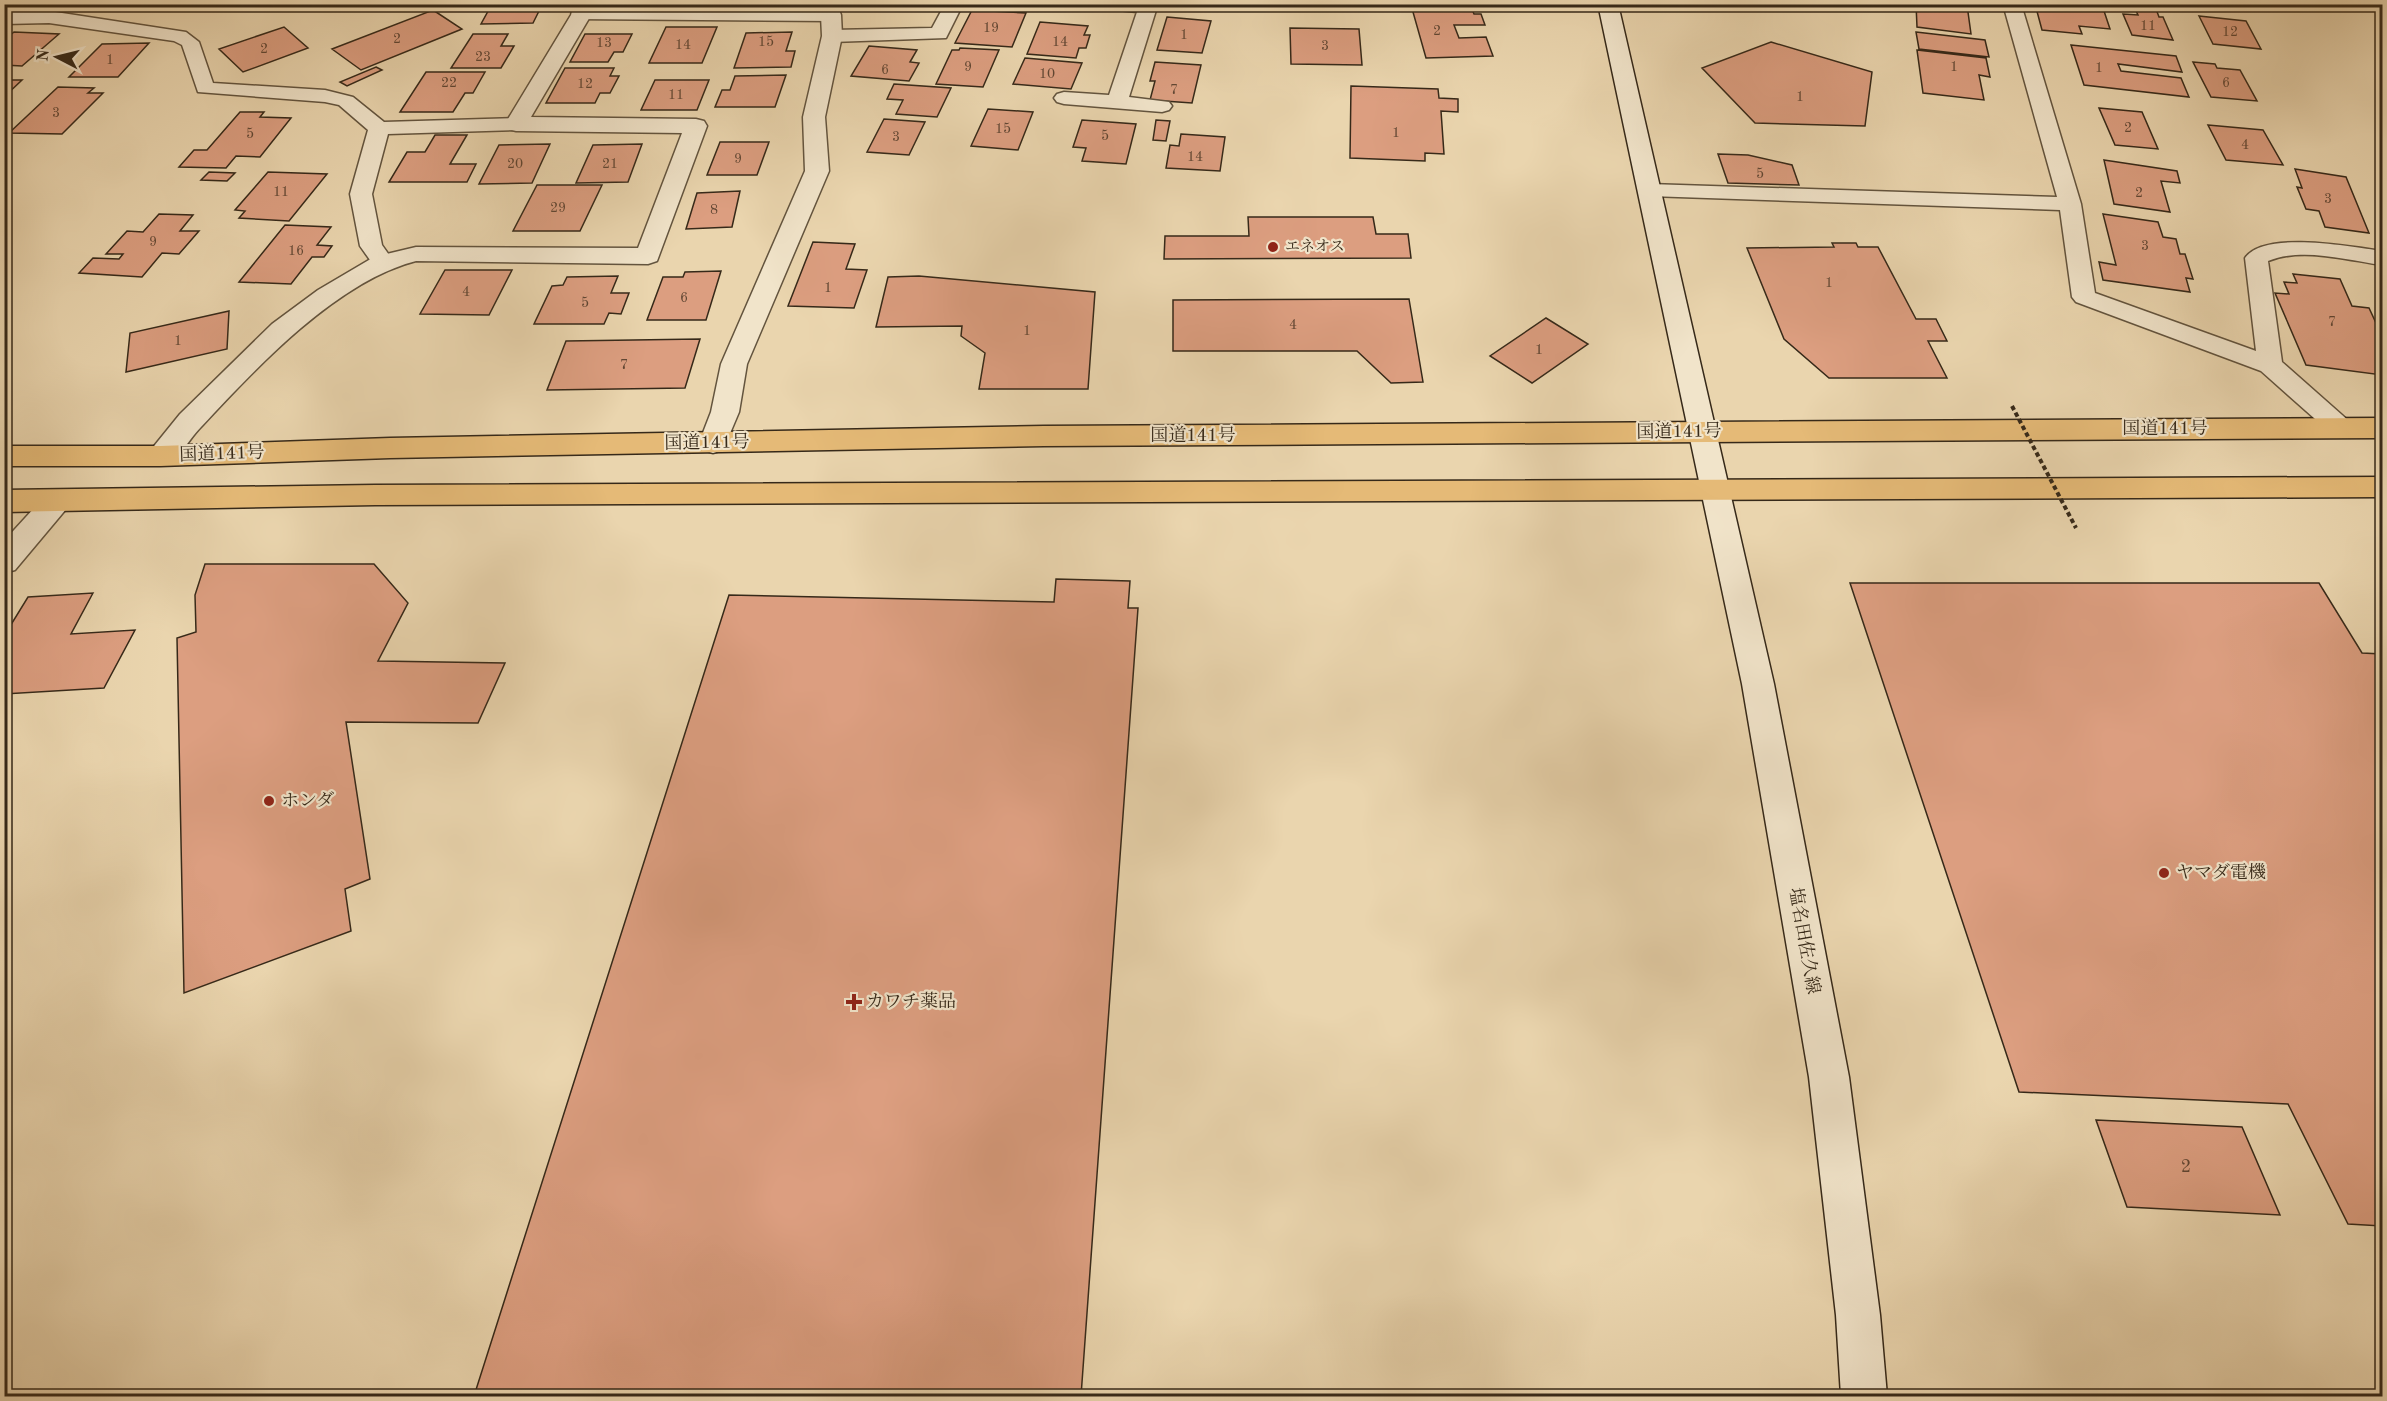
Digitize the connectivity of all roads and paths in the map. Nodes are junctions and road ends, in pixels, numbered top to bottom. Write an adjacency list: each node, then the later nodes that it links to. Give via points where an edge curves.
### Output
1 (954, 4): 7 (lane, via 939,34)
2 (1108, 4): 9 (lane, via 1148,7)
3 (1608, 4): 13 (street, 塩名田佐久線)
4 (2012, 4): 14 (lane)
5 (582, 10): 7 (lane); 11 (street)
6 (4, 18): 12 (lane, via 49,17 179,36 190,42 205,88 325,96 346,101)
7 (830, 19): 22 (street, via 814,117 817,171 734,364 725,412)
8 (1064, 98): 9 (lane)
9 (1116, 102): 10 (lane)
10 (1162, 106)
11 (516, 124): 12 (lane); 16 (street, via 696,126 648,256 416,254)
12 (379, 128): 16 (lane, via 361,194 371,246)
13 (1649, 190): 14 (lane); 21 (street, 塩名田佐久線)
14 (2070, 204): 17 (lane, via 2084,297)
15 (2382, 258): 17 (lane, via 2307,250 2270,251 2256,258)
16 (383, 262): 24 (street, via 281,330)
17 (2270, 365): 19 (lane)
18 (2012, 406): 29 (path, bridge)
19 (2342, 428): 20 (highway, 国道141号); 21 (highway, 国道141号)
20 (2382, 428)
21 (1702, 431): 22 (highway, 国道141号); 26 (street, 塩名田佐久線)
22 (713, 442): 24 (highway, 国道141号, via 390,447)
23 (4, 456): 24 (highway, 国道141号)
24 (160, 456)
25 (2382, 487): 26 (highway)
26 (1717, 490): 28 (highway, via 375,495); 31 (street, 塩名田佐久線, via 1758,684 1829,1077)
27 (4, 501): 28 (highway)
28 (57, 501): 30 (street)
29 (2076, 528)
30 (4, 562)
31 (1864, 1396)

